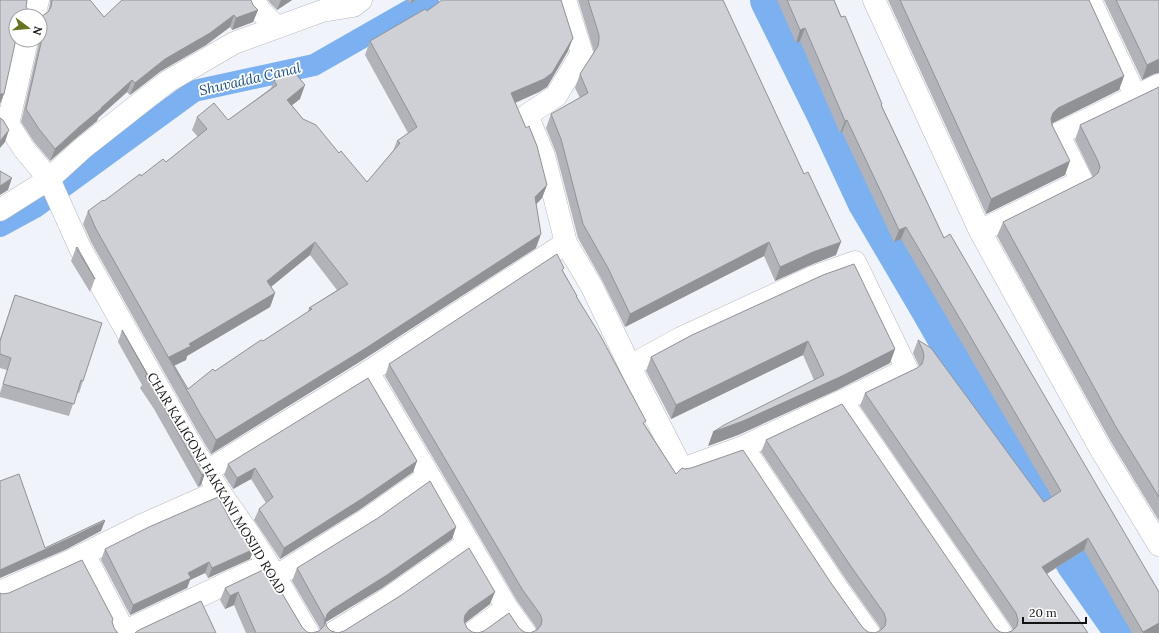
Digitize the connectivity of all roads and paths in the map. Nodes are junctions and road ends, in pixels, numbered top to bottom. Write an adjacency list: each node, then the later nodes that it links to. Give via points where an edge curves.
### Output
1 (254, 0): 6 (street, via 260,11)
2 (361, 0): 6 (street, via 353,6 322,11)
3 (565, 0): 14 (street, via 582,54 556,96 527,115 544,156)
4 (874, 0): 13 (street)
5 (1090, 0): 9 (street)
6 (277, 27): 11 (street, via 234,43 167,82 83,148)
7 (25, 48): 10 (street)
8 (1159, 85): 9 (street)
9 (1136, 97): 13 (street, via 1058,134 1082,181)
10 (4, 121): 11 (street, CHAR KALIGONJ HAKKANI MOSJID ROAD)
11 (49, 179): 12 (street); 19 (street, CHAR KALIGONJ HAKKANI MOSJID ROAD, via 80,248)
12 (0, 210)
13 (980, 231): 22 (street, via 1100,448)
14 (566, 243): 15 (street, via 592,287); 16 (street)
15 (630, 366): 17 (street, via 681,338 813,277 855,262 907,369); 18 (street, via 682,469)
16 (368, 372): 19 (street); 20 (street)
17 (842, 401): 18 (street); 35 (street)
18 (743, 447): 34 (street, via 836,588)
19 (207, 471): 21 (street, CHAR KALIGONJ HAKKANI MOSJID ROAD)
20 (430, 476): 23 (street); 26 (street, via 366,520)
21 (219, 491): 25 (street); 26 (street, CHAR KALIGONJ HAKKANI MOSJID ROAD)
22 (1152, 519): 24 (street)
23 (468, 543): 28 (street); 31 (street)
24 (1159, 545)
25 (84, 554): 27 (street); 29 (street)
26 (272, 571): 29 (street); 30 (street, CHAR KALIGONJ HAKKANI MOSJID ROAD)
27 (0, 592)
28 (507, 608): 32 (street); 33 (street)
29 (123, 633)
30 (308, 633)
31 (333, 633)
32 (472, 633)
33 (525, 633)
34 (870, 633)
35 (1001, 633)

